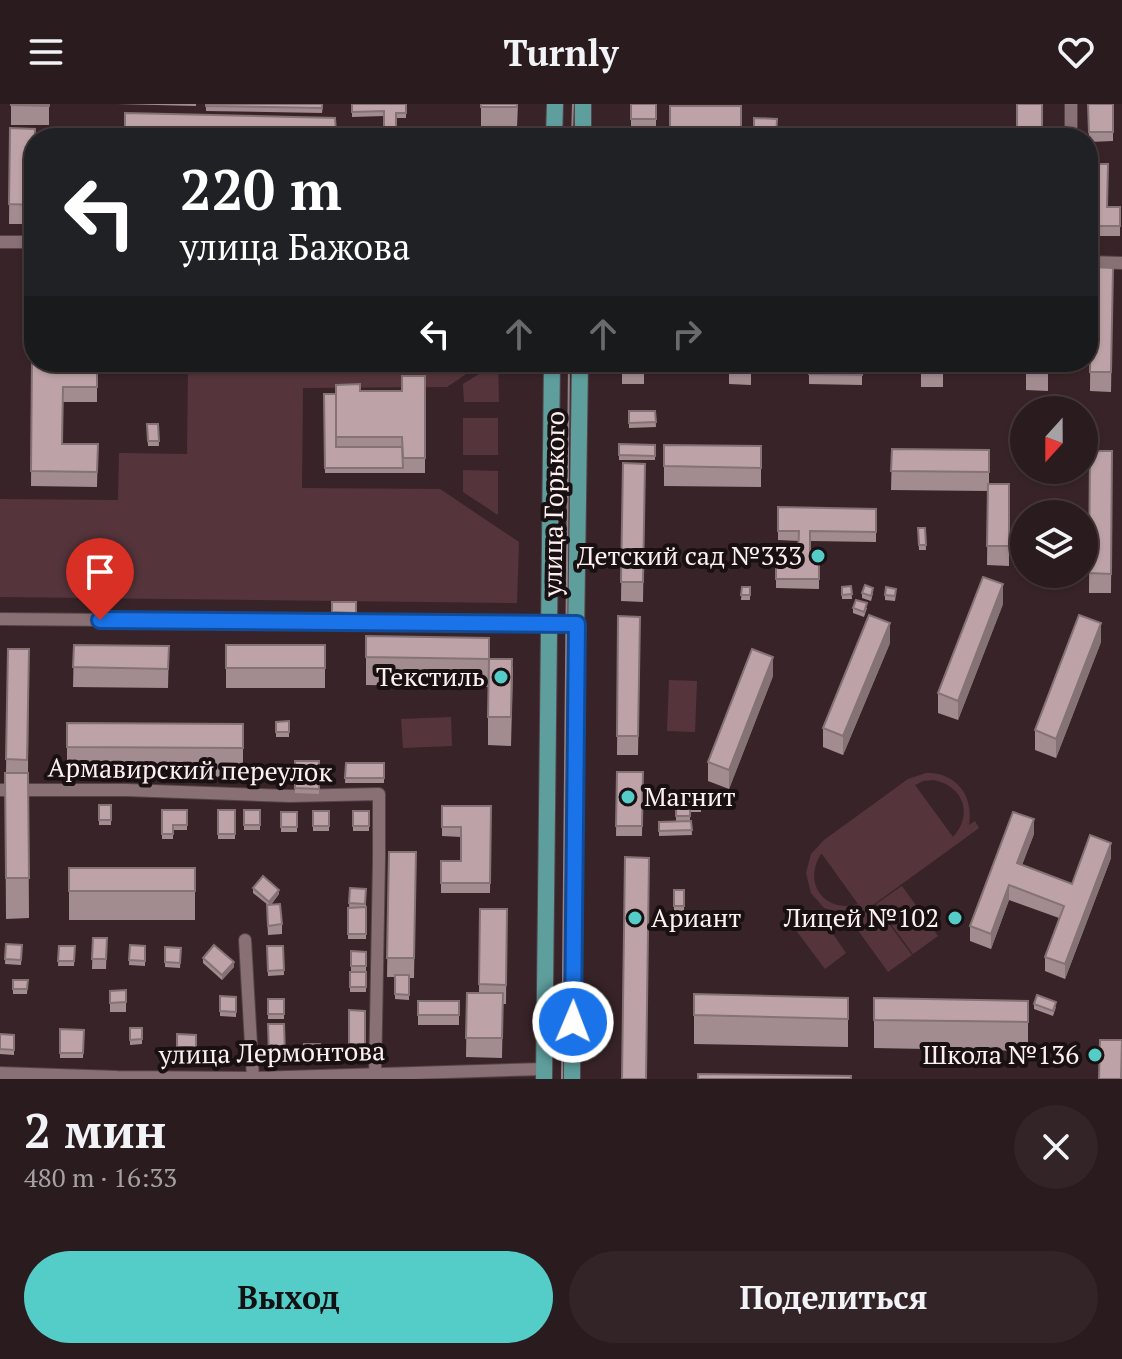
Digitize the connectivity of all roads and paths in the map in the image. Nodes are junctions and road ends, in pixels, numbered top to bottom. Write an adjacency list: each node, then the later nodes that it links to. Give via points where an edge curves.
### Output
1 (555, 104): 4 (main road)
2 (583, 104): 5 (main road)
3 (1071, 104): 6 (street)
4 (554, 128)
5 (583, 128)
6 (1071, 128)
7 (0, 242): 8 (street)
8 (24, 242)
9 (1098, 262): 10 (street)
10 (1122, 263)
11 (552, 372): 14 (main road, улица Горького)
12 (580, 372): 15 (main road, улица Горького)
13 (0, 619): 14 (street)
14 (550, 624): 15 (main road); 19 (main road, улица Горького)
15 (577, 624): 23 (main road, улица Горького)
16 (0, 790): 20 (street, Армавирский переулок, via 379,794)
17 (245, 940): 22 (street)
18 (0, 1073): 21 (street, улица Лермонтова)
19 (544, 1074): 20 (street, улица Лермонтова)
20 (375, 1076): 22 (street, улица Лермонтова)
21 (117, 1078): 22 (street, улица Лермонтова)
22 (253, 1078)
23 (572, 1079)

